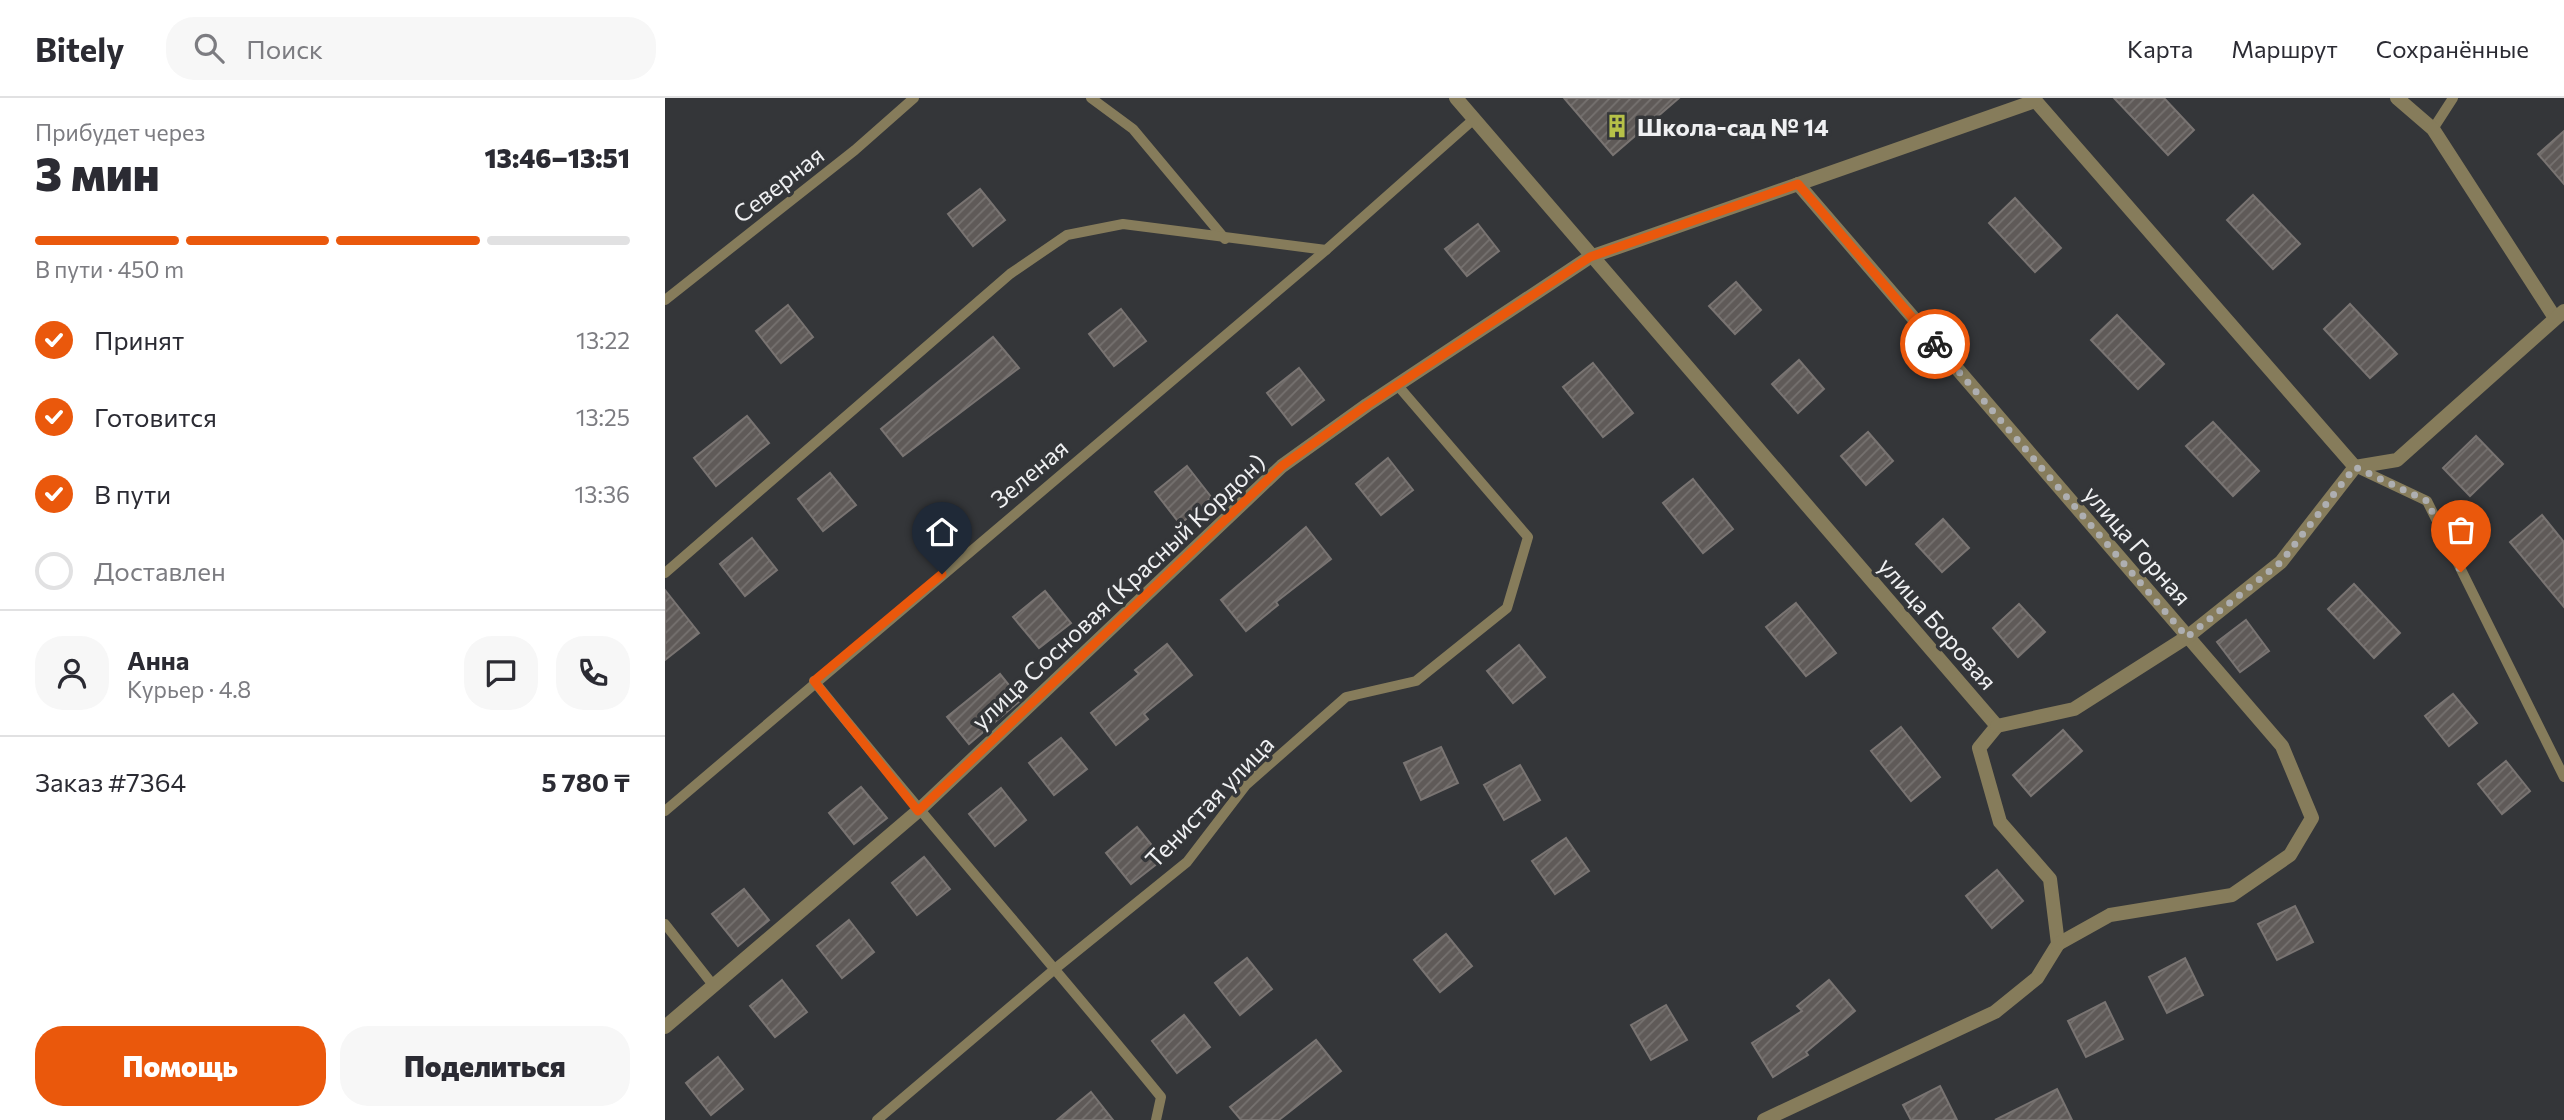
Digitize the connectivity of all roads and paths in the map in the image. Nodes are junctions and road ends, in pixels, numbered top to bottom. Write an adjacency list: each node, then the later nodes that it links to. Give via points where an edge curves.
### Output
1 (914, 98): 13 (lane, Северная)
2 (1091, 98): 10 (lane, via 1133,129)
3 (1456, 98): 7 (street, улица Боровая)
4 (2397, 98): 8 (street)
5 (2453, 98): 8 (lane)
6 (2034, 100): 9 (street, улица Сосновая (Красный Кордон)); 16 (street)
7 (1474, 119): 11 (lane, Зеленая); 12 (street, улица Боровая)
8 (2433, 129): 14 (street)
9 (1798, 184): 12 (street, улица Сосновая (Красный Кордон)); 18 (street, улица Горная)
10 (1225, 239): 11 (lane); 17 (lane, via 1123,224 1067,235 1010,274)
11 (1326, 250): 19 (lane, Зеленая)
12 (1590, 257): 15 (street, улица Сосновая (Красный Кордон)); 20 (street, улица Боровая)
13 (665, 300)
14 (2559, 315): 16 (street, via 2397,460)
15 (1399, 387): 23 (street, улица Сосновая (Красный Кордон), via 1282,466); 26 (lane, Тенистая улица, via 1528,537 1507,608 1416,681 1346,697 1246,785 1187,862)
16 (2355, 467): 18 (street, via 2281,562); 21 (lane, via 2427,501)
17 (665, 573)
18 (2187, 637): 20 (street, via 2074,709); 25 (street, улица Горная, via 2282,746 2312,818 2290,855 2232,895 2110,915)
19 (814, 681): 22 (lane, Зеленая); 23 (lane)
20 (1997, 726): 25 (street, улица Боровая, via 1979,748 2000,822 2050,879)
21 (2564, 777)
22 (665, 811)
23 (918, 811): 26 (lane); 27 (street, улица Сосновая (Красный Кордон))
24 (665, 924): 27 (lane)
25 (2058, 944): 31 (street, via 2037,978 1995,1012)
26 (1056, 968): 29 (lane, Тенистая улица); 30 (lane, via 1161,1097)
27 (713, 985): 28 (street, улица Сосновая (Красный Кордон))
28 (665, 1027)
29 (877, 1120)
30 (1156, 1120)
31 (1763, 1120)

